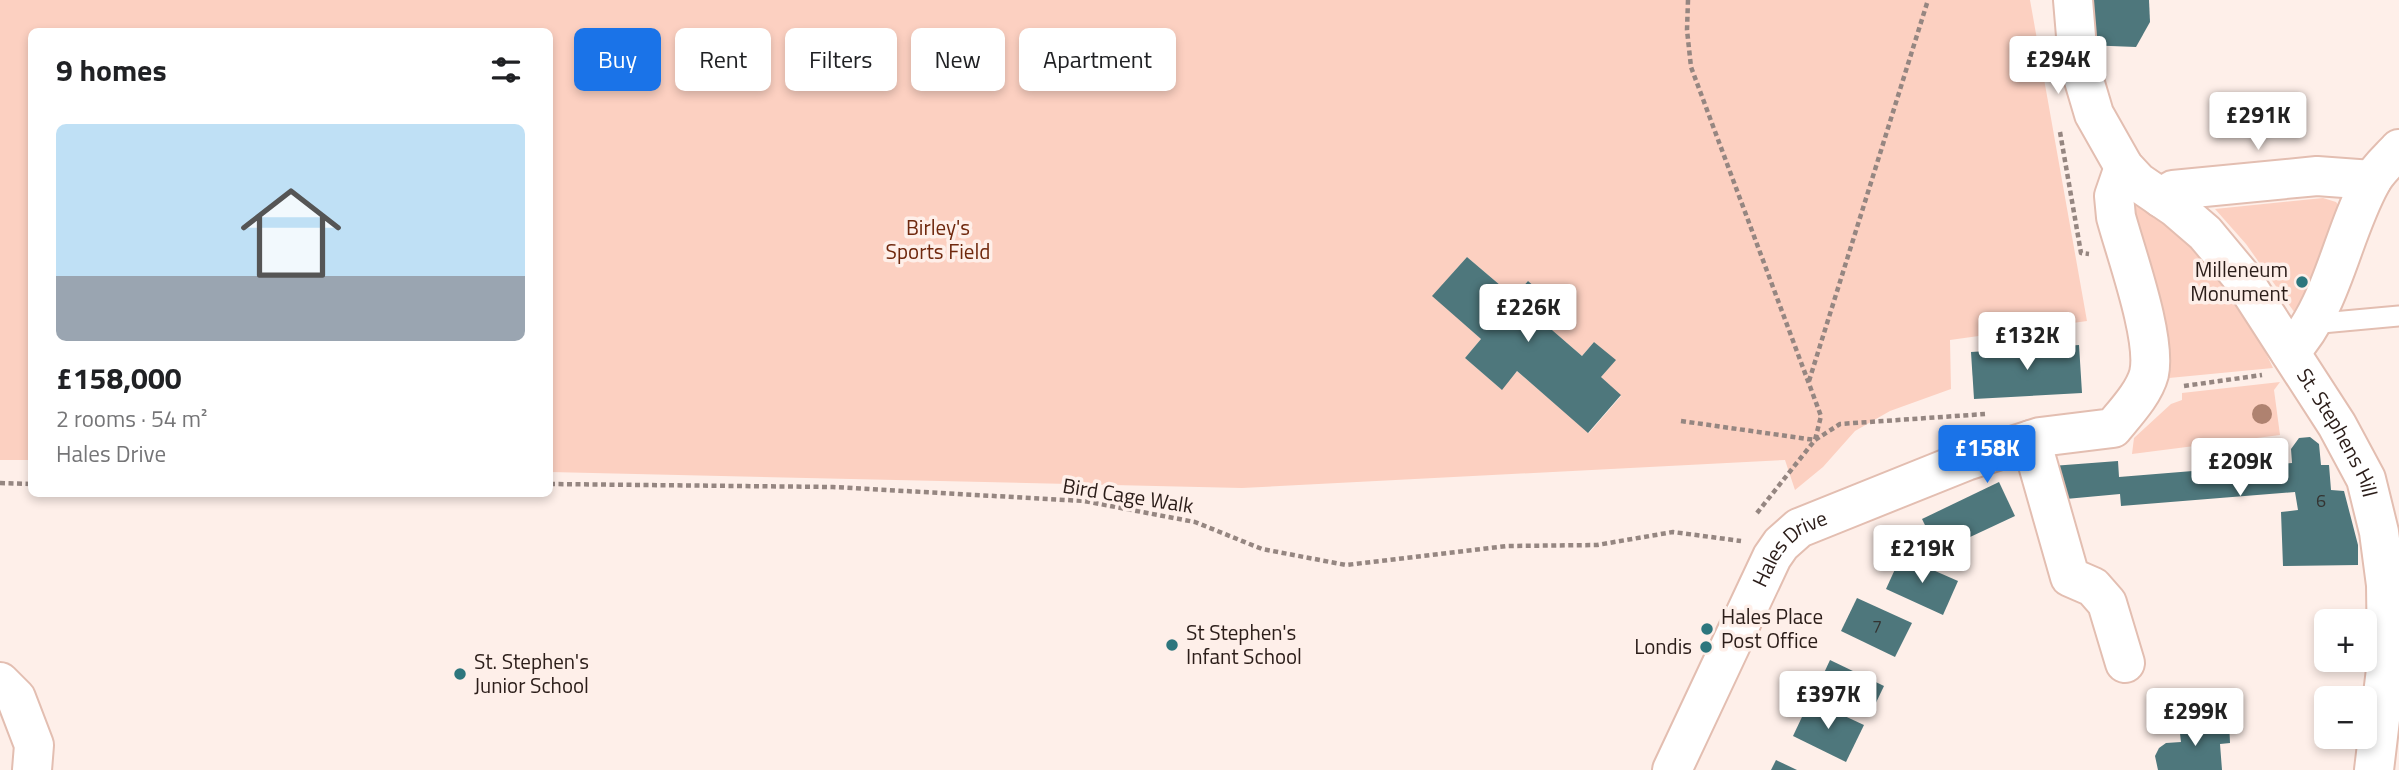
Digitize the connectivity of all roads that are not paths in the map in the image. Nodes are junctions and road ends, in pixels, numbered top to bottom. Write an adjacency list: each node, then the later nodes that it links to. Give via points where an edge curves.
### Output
1 (2073, 0): 3 (street, St. Stephens Hill, via 2078,60 2094,114)
2 (2399, 149): 4 (street)
3 (2124, 167): 5 (street, St. Stephens Hill); 8 (street, Hales Drive, via 2114,197 2116,217 2150,348 2148,375 2113,428)
4 (2372, 180): 5 (street, via 2317,176 2173,190); 7 (street)
5 (2161, 198): 7 (street, St. Stephens Hill, via 2205,233)
6 (2399, 316): 7 (lane)
7 (2299, 347): 9 (street, St. Stephens Hill, via 2366,479 2379,532)
8 (2031, 440): 10 (street, via 2070,577 2093,587 2107,603); 12 (street, Hales Drive, via 1830,514 1799,528 1781,544)
9 (2393, 661): 14 (street, St. Stephens Hill)
10 (2125, 663)
11 (0, 681): 13 (street, via 16,698 34,744)
12 (1668, 769)
13 (32, 770)
14 (2374, 770)

